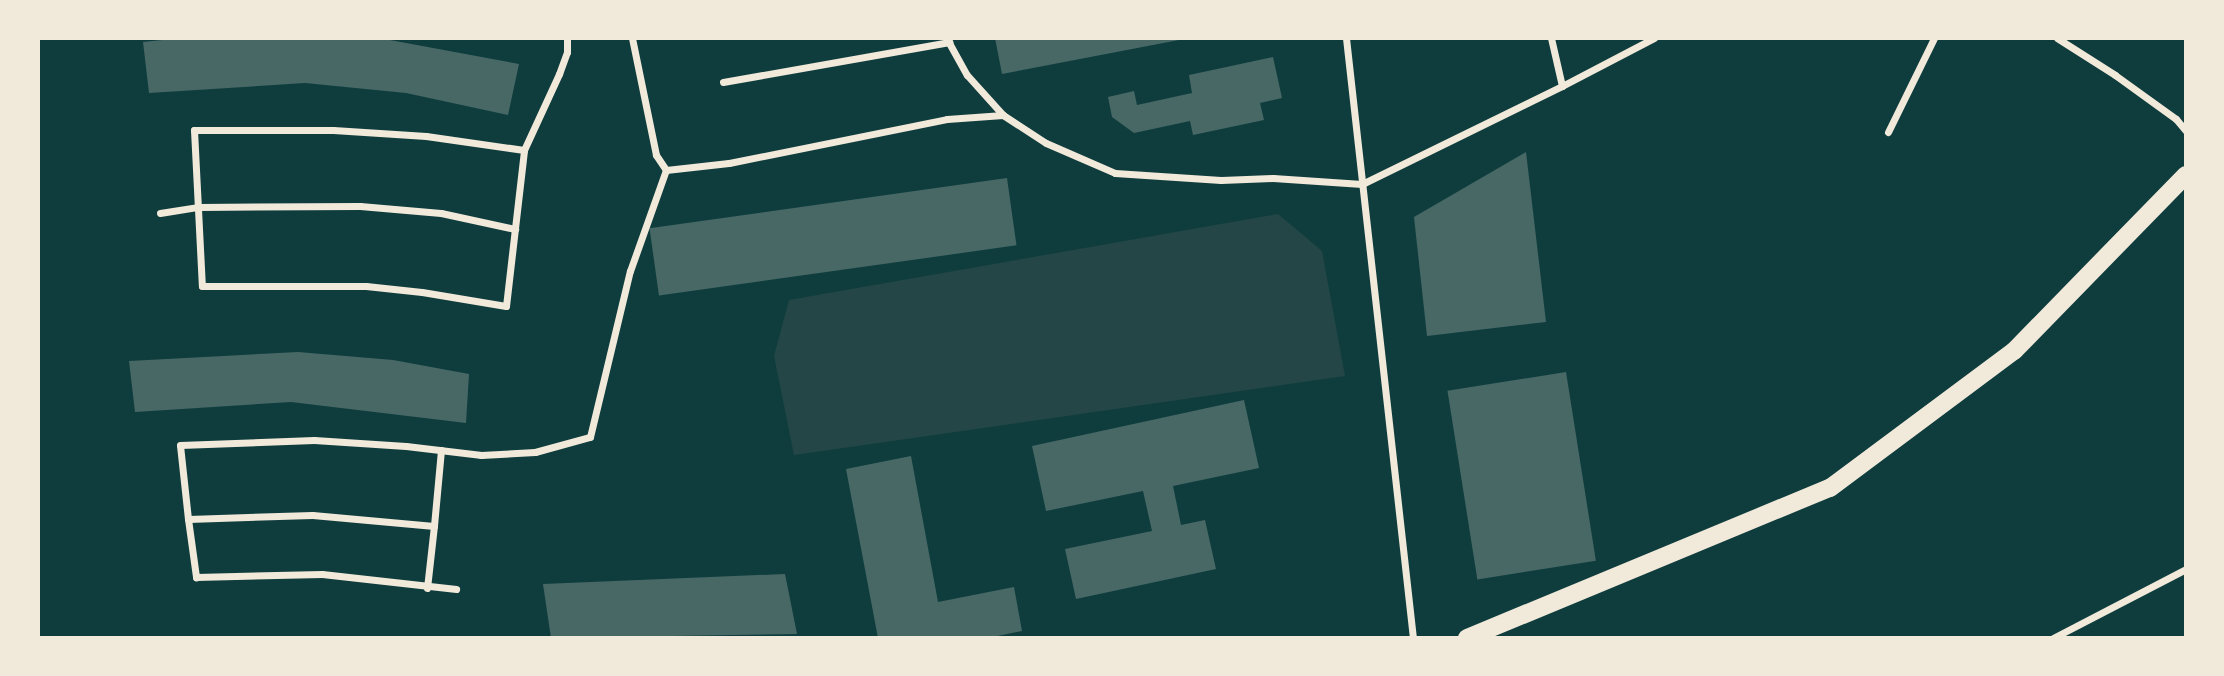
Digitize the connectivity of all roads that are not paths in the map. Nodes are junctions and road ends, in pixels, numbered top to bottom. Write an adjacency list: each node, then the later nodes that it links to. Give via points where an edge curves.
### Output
1 (567, 38): 14 (street, via 559,74)
2 (632, 38): 15 (street, via 656,155)
3 (1346, 38): 17 (street)
4 (1551, 38): 10 (street)
5 (1654, 38): 10 (street)
6 (1934, 38): 13 (street)
7 (2057, 38): 12 (street, via 2125,82)
8 (947, 40): 9 (street); 11 (street, via 967,75)
9 (723, 82)
10 (1562, 86): 17 (street)
11 (1003, 115): 15 (street, via 947,119 729,163); 17 (street, via 1046,143 1115,173)
12 (2186, 131)
13 (1888, 132)
14 (524, 150): 18 (street, via 426,136 333,130 194,130); 20 (street)
15 (666, 170): 21 (street, via 630,271 590,437 535,452 481,455)
16 (2186, 175): 28 (main road, via 2014,351 1830,488)
17 (1362, 184): 27 (street)
18 (199, 206): 19 (street); 20 (street, via 360,206 441,213); 20 (street, via 202,286 366,286 506,306)
19 (160, 212)
20 (516, 229)
21 (441, 450): 22 (street, via 314,440 180,445); 23 (street)
22 (188, 519): 23 (street, via 312,515); 25 (street, via 196,577 322,575)
23 (434, 526): 25 (street)
24 (2186, 569): 29 (street)
25 (427, 588): 26 (street)
26 (456, 589)
27 (1413, 638)
28 (1466, 638)
29 (2053, 638)

